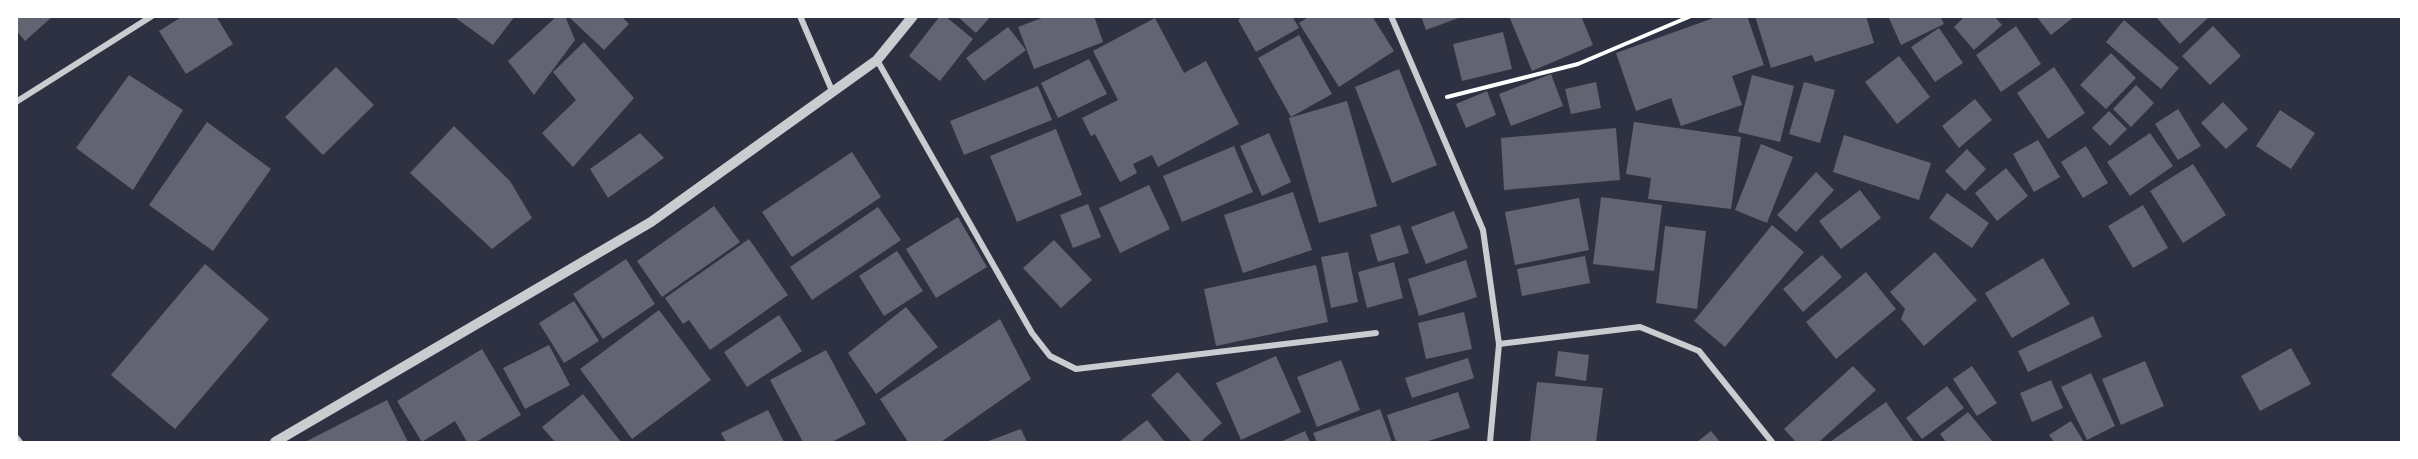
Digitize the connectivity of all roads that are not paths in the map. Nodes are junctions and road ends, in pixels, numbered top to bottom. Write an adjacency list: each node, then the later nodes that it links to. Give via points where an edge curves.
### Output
1 (152, 16): 7 (street)
2 (800, 16): 6 (street)
3 (913, 16): 5 (street)
4 (1391, 16): 9 (street, via 1482,230)
5 (877, 60): 6 (street); 8 (street, via 1032,333 1050,356 1076,369)
6 (833, 93): 12 (street, via 651,222)
7 (16, 102)
8 (1376, 333)
9 (1499, 344): 13 (street); 14 (street, via 1640,327 1699,351)
10 (16, 437): 11 (street)
11 (20, 442)
12 (274, 442)
13 (1490, 442)
14 (1772, 442)

